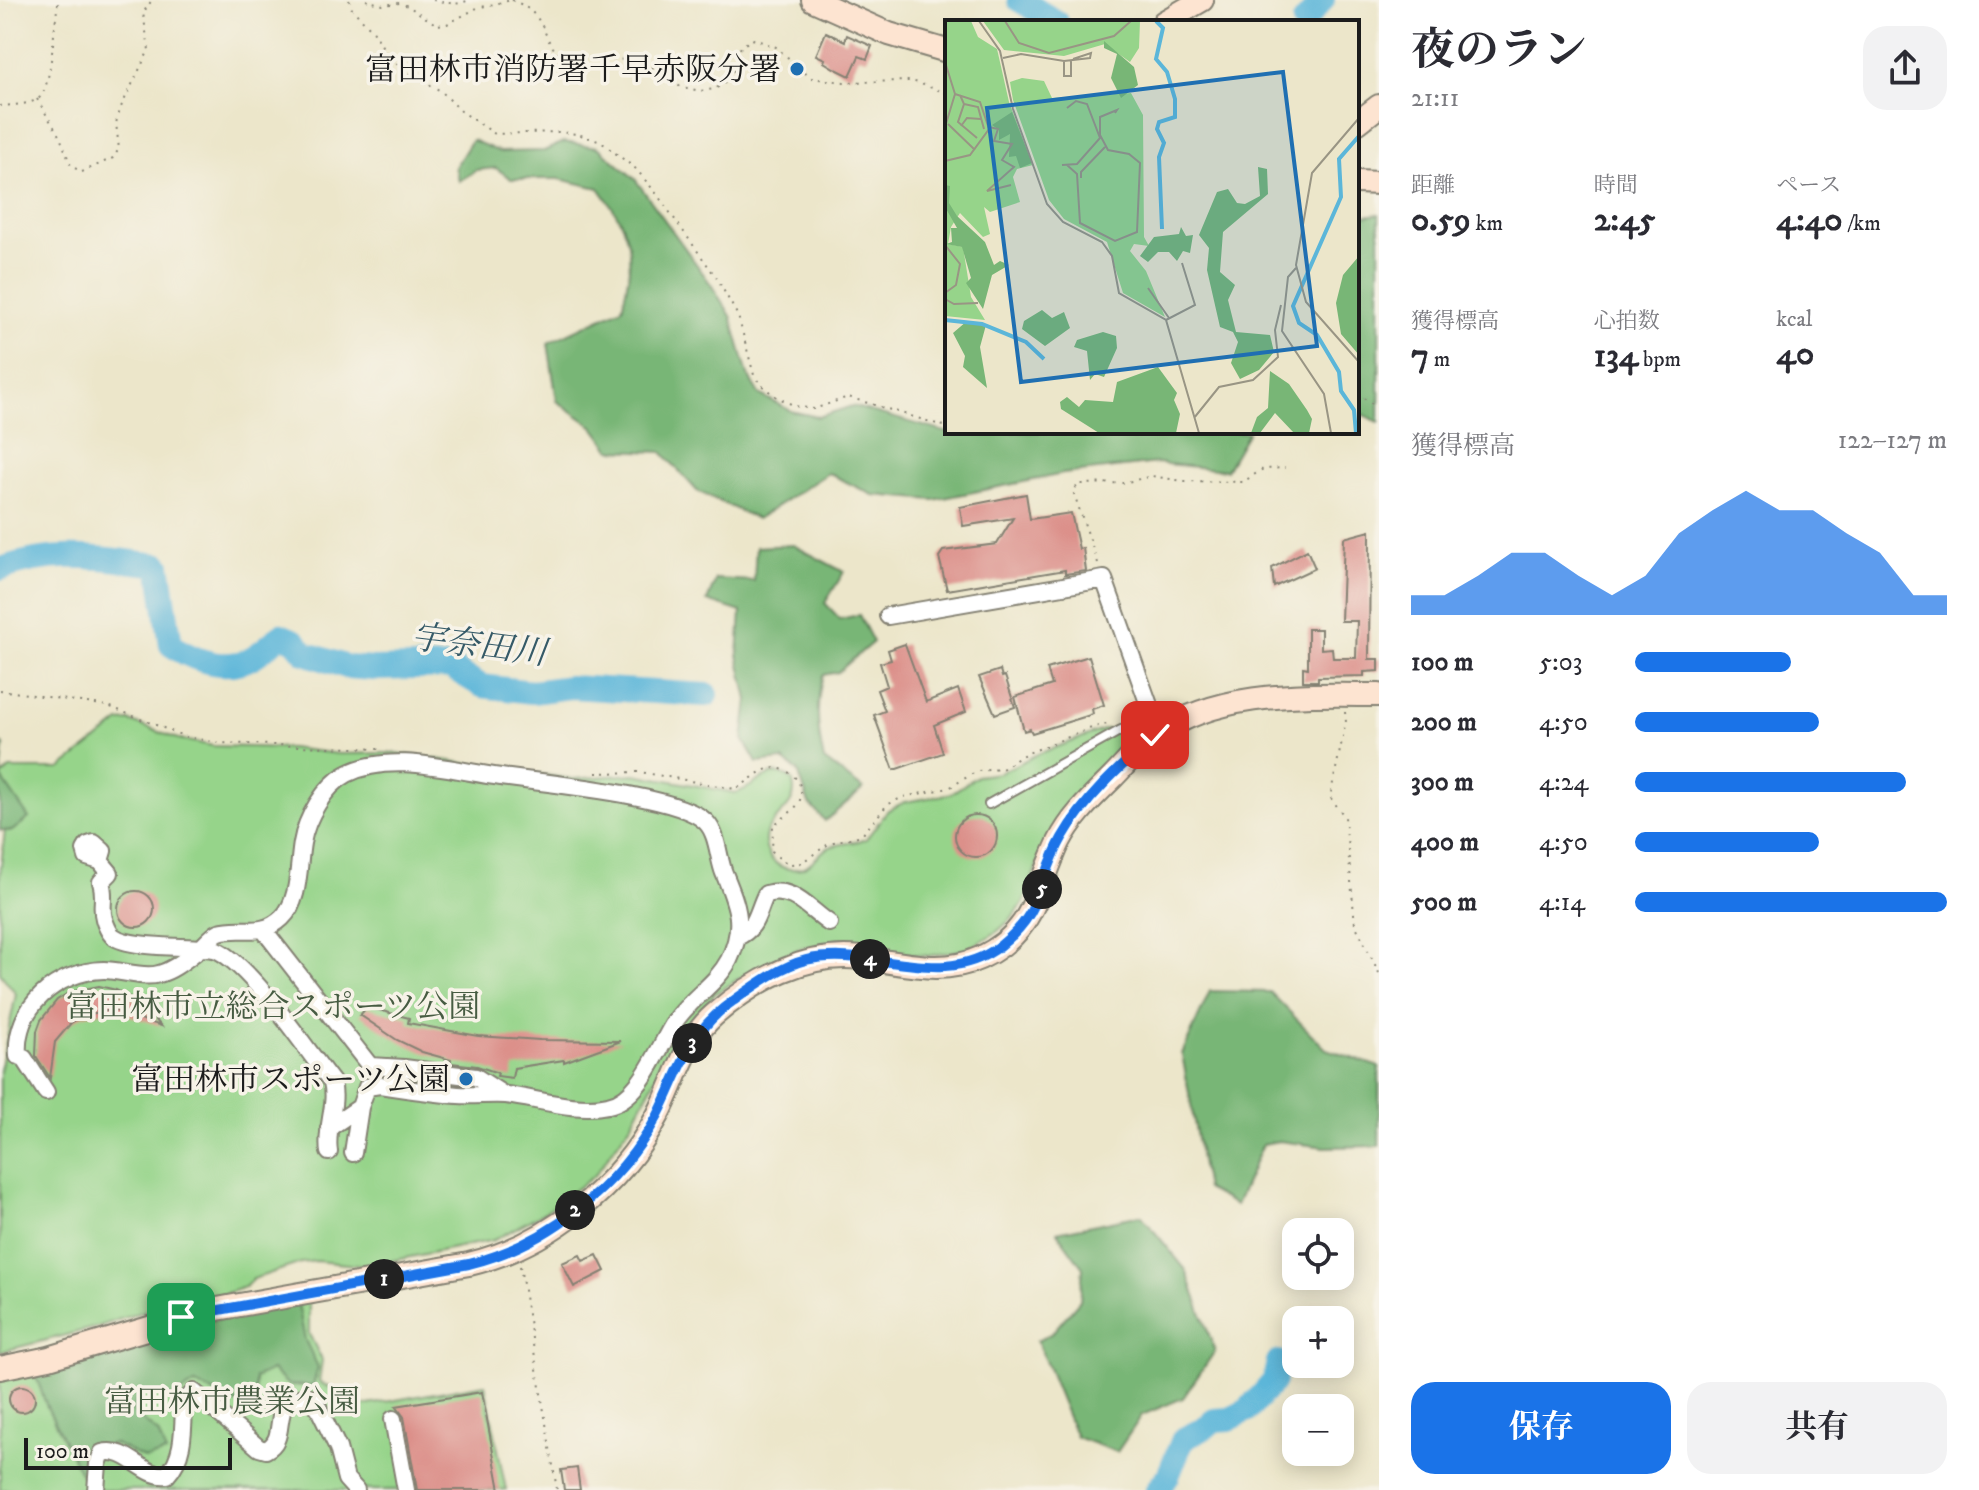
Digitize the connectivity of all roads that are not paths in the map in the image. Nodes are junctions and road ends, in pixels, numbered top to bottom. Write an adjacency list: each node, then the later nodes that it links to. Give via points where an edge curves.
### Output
1 (813, 0): 4 (street, via 889,34)
2 (1196, 4): 3 (street)
3 (1168, 20)
4 (945, 50)
5 (1379, 106): 6 (street)
6 (1359, 121)
7 (1359, 182): 8 (street)
8 (1379, 183)
9 (888, 616): 11 (street, via 1104,579)
10 (1379, 695): 11 (street, via 1298,695 1228,705)
11 (1156, 726): 12 (lane, via 1129,727); 26 (street, via 1083,807 1060,841 1038,901 998,947 947,967 857,957 808,960 733,1001 700,1030 657,1117 609,1184 531,1243 469,1264 206,1311)
12 (989, 804)
13 (100, 861): 17 (street, via 110,873 101,882 106,896 102,909 113,936 131,943)
14 (829, 923): 16 (street, via 796,896 775,892 766,894 756,922)
15 (263, 929): 16 (street, via 282,918 292,904 302,839 326,791 363,767 407,764 649,798 698,816 714,835 735,896); 17 (street, via 217,933); 18 (street, via 370,1066)
16 (737, 937): 21 (street, via 716,979 683,1008 626,1098 609,1105 578,1106)
17 (201, 948): 20 (street, via 156,975 78,973 40,995 19,1029 17,1043 18,1056); 23 (street, via 216,949 236,964 332,1082)
18 (404, 1068): 19 (street); 21 (street, via 476,1077)
19 (382, 1086): 21 (street); 22 (street, via 367,1087)
20 (46, 1092)
21 (504, 1095)
22 (360, 1107): 23 (street); 25 (street)
23 (329, 1128): 24 (street)
24 (329, 1152)
25 (353, 1153)
26 (0, 1368)
27 (393, 1419): 30 (street)
28 (96, 1490): 29 (street, via 98,1464 102,1453 110,1451 158,1476 167,1475 180,1454 184,1402 194,1392 266,1450 278,1439 279,1413 286,1402 314,1399 338,1448 346,1479)
29 (356, 1490)
30 (406, 1490)

